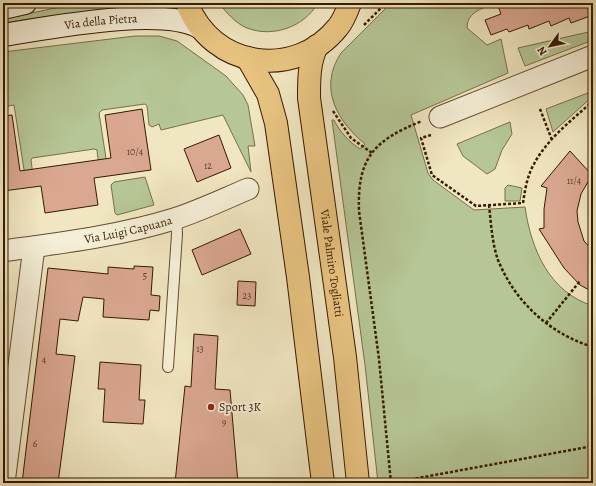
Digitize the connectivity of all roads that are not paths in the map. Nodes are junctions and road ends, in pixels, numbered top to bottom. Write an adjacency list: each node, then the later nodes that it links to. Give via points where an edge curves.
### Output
1 (25, 3): 4 (main road)
2 (187, 3): 6 (main road)
3 (362, 3): 5 (main road)
4 (3, 8)
5 (351, 17): 8 (main road)
6 (199, 28): 7 (main road, Via della Pietra, via 181,21 133,19); 10 (main road, via 222,48)
7 (3, 35)
8 (317, 46): 10 (main road, via 289,59); 19 (main road, Viale Palmiro Togliatti, via 310,67 309,98 345,357)
9 (593, 56): 11 (street)
10 (248, 59): 18 (main road, via 268,94 279,139)
11 (435, 118)
12 (248, 189): 13 (street, Via Luigi Capuana)
13 (176, 218): 14 (street, Via Luigi Capuana, via 113,234); 16 (lane)
14 (34, 247): 15 (street, Via Luigi Capuana); 17 (street)
15 (3, 251)
16 (168, 367)
17 (4, 483)
18 (323, 483)
19 (358, 483)

